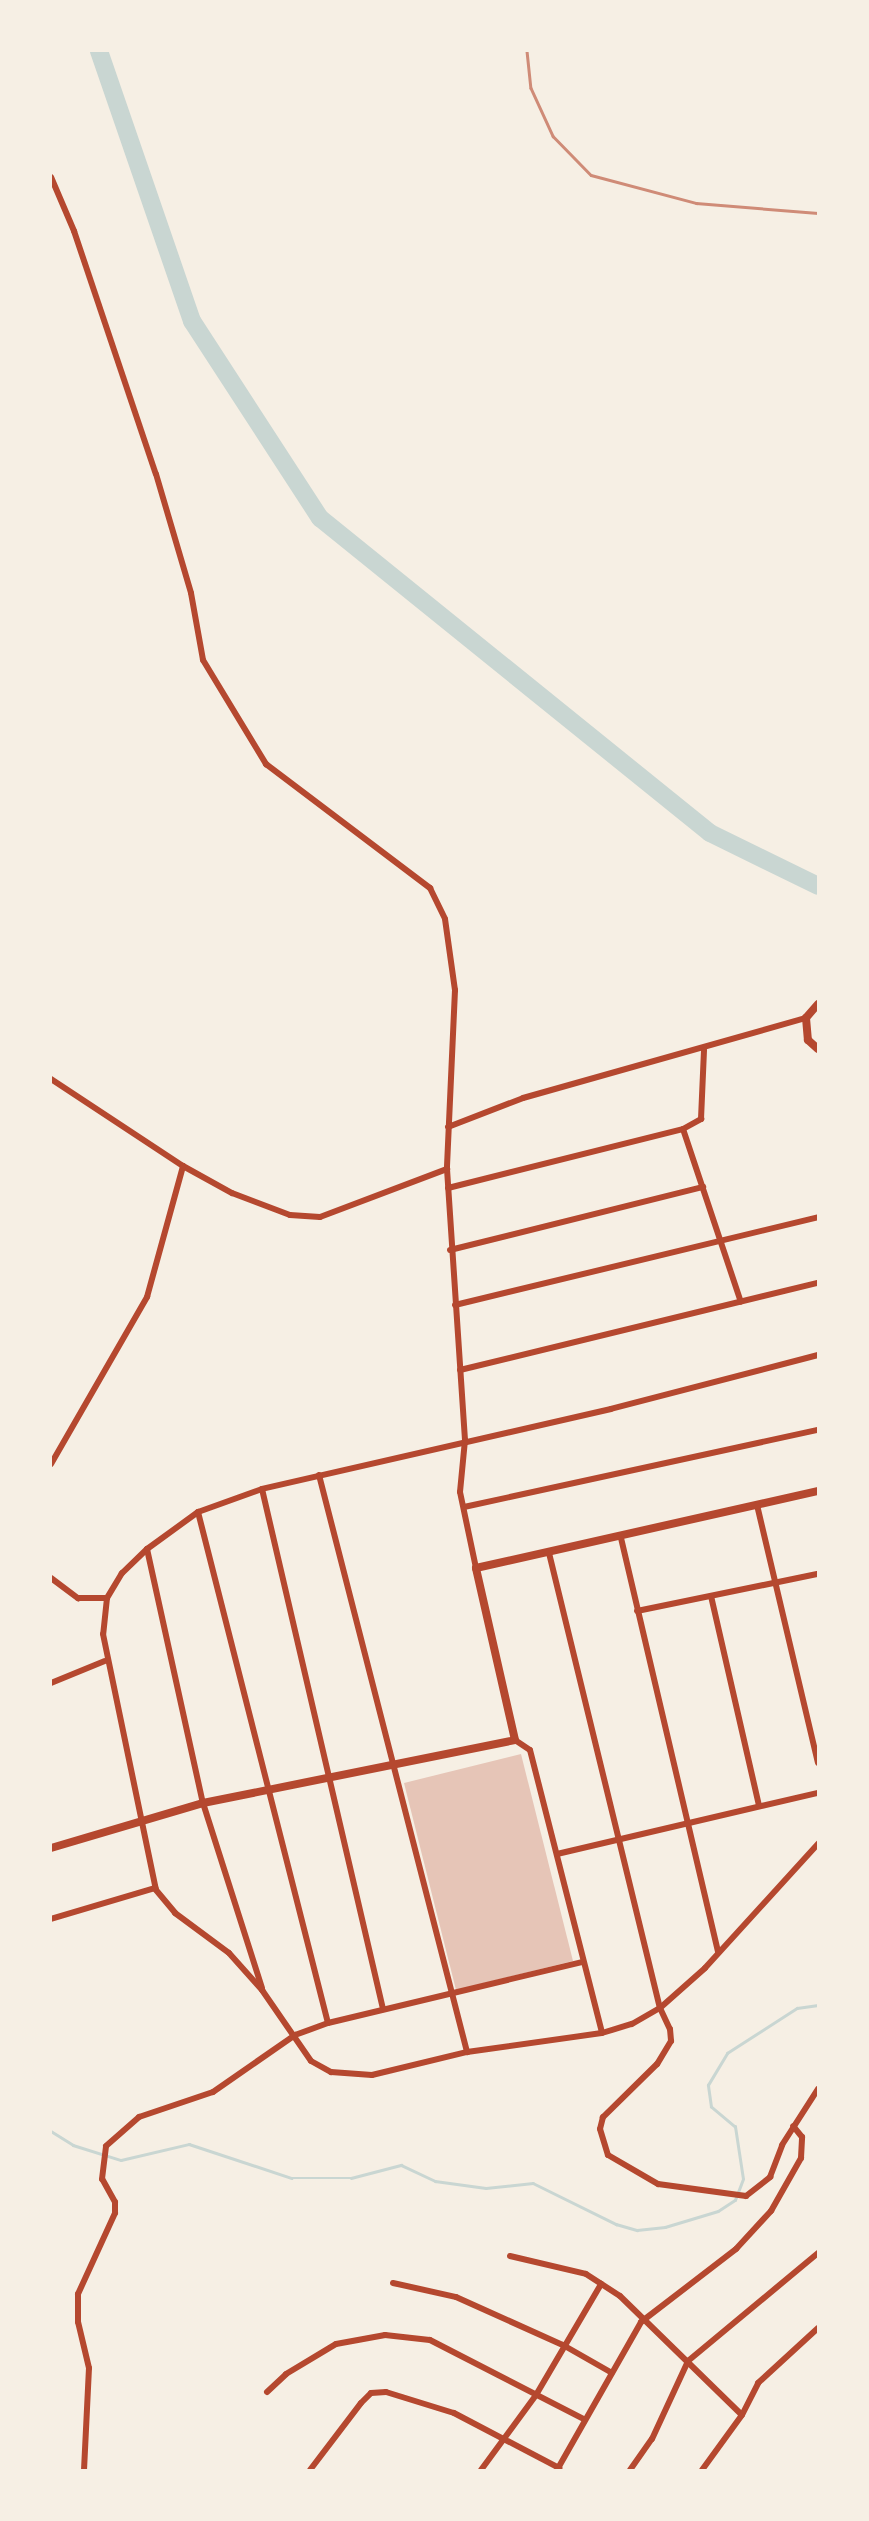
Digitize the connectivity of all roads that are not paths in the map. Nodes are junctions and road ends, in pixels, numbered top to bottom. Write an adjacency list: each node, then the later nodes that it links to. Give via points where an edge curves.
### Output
1 (51, 177): 7 (street, via 74,231 156,474 191,593 203,660 266,764 430,888 445,919 455,990)
2 (818, 1004): 3 (main road)
3 (806, 1018): 4 (main road, via 808,1040); 5 (street)
4 (818, 1049)
5 (704, 1050): 7 (street, via 546,1091); 8 (street, via 701,1119)
6 (51, 1079): 9 (street)
7 (449, 1127): 10 (street)
8 (683, 1129): 11 (street); 12 (street)
9 (183, 1166): 10 (street, via 263,1208 320,1217); 23 (street, via 147,1297)
10 (447, 1169): 12 (street)
11 (703, 1187): 14 (street); 15 (street)
12 (448, 1188): 15 (street)
13 (818, 1217): 14 (street)
14 (722, 1240): 17 (street); 18 (street)
15 (450, 1250): 18 (street)
16 (818, 1283): 17 (street)
17 (741, 1302): 20 (street)
18 (455, 1305): 20 (street)
19 (818, 1355): 22 (street)
20 (460, 1370): 22 (street)
21 (818, 1430): 28 (street)
22 (465, 1440): 24 (street); 28 (street, via 460,1492)
23 (51, 1464)
24 (319, 1475): 25 (street); 43 (street)
25 (262, 1489): 29 (street); 45 (street)
26 (818, 1491): 27 (main road)
27 (757, 1505): 30 (main road); 36 (street)
28 (464, 1507): 33 (street)
29 (198, 1512): 31 (street); 46 (street)
30 (621, 1538): 32 (main road); 39 (street)
31 (147, 1549): 38 (street, via 122,1573); 48 (street)
32 (549, 1553): 33 (main road); 52 (street)
33 (476, 1568): 42 (main road)
34 (818, 1574): 36 (street)
35 (51, 1578): 38 (street, via 78,1598)
36 (775, 1583): 37 (street); 44 (street)
37 (711, 1596): 39 (street); 49 (street)
38 (107, 1598): 40 (street)
39 (637, 1611): 51 (street)
40 (105, 1661): 41 (street); 50 (street)
41 (51, 1683)
42 (515, 1740): 43 (main road); 55 (street, via 530,1751)
43 (393, 1763): 45 (main road); 61 (street)
44 (818, 1763)
45 (329, 1777): 46 (main road); 63 (street)
46 (268, 1790): 48 (main road); 64 (street)
47 (818, 1793): 49 (street)
48 (203, 1803): 50 (main road); 60 (street)
49 (759, 1807): 51 (street)
50 (139, 1819): 53 (main road); 56 (street)
51 (688, 1824): 52 (street); 58 (street)
52 (619, 1840): 55 (street); 62 (street)
53 (52, 1844)
54 (818, 1844): 58 (street)
55 (557, 1854): 59 (street)
56 (155, 1888): 57 (street); 60 (street, via 175,1913 229,1953)
57 (51, 1919)
58 (718, 1953): 62 (street)
59 (582, 1962): 61 (street); 65 (street)
60 (262, 1990): 66 (street)
61 (452, 1993): 63 (street); 67 (street)
62 (660, 2008): 65 (street); 69 (street, via 671,2041 643,2081 603,2117 608,2155 642,2178 746,2196 770,2177)
63 (383, 2009): 64 (street)
64 (328, 2022): 66 (street)
65 (602, 2034): 67 (street)
66 (295, 2035): 67 (street, via 311,2061 331,2072 372,2075); 85 (street, via 214,2092 139,2116 106,2148 102,2179 115,2202 115,2213 78,2294 78,2322 89,2368)
67 (467, 2052)
68 (818, 2089): 69 (street)
69 (793, 2126): 74 (street, via 802,2137 801,2158 771,2211 736,2249)
70 (818, 2253): 77 (street)
71 (510, 2256): 73 (street, via 586,2274)
72 (393, 2283): 76 (street, via 456,2297)
73 (601, 2284): 74 (street); 76 (street)
74 (646, 2317): 77 (street); 78 (street)
75 (818, 2328): 81 (street, via 758,2383)
76 (563, 2345): 78 (street); 80 (street)
77 (688, 2361): 81 (street); 88 (street, via 652,2439)
78 (612, 2373): 82 (street)
79 (267, 2392): 80 (street, via 286,2374 336,2344 385,2335 430,2340)
80 (536, 2395): 82 (street); 83 (street)
81 (742, 2414): 89 (street)
82 (584, 2419): 84 (street)
83 (505, 2440): 84 (street); 86 (street, via 415,2399 371,2393); 87 (street)
84 (558, 2469)
85 (84, 2470)
86 (310, 2470)
87 (481, 2470)
88 (630, 2470)
89 (702, 2470)

